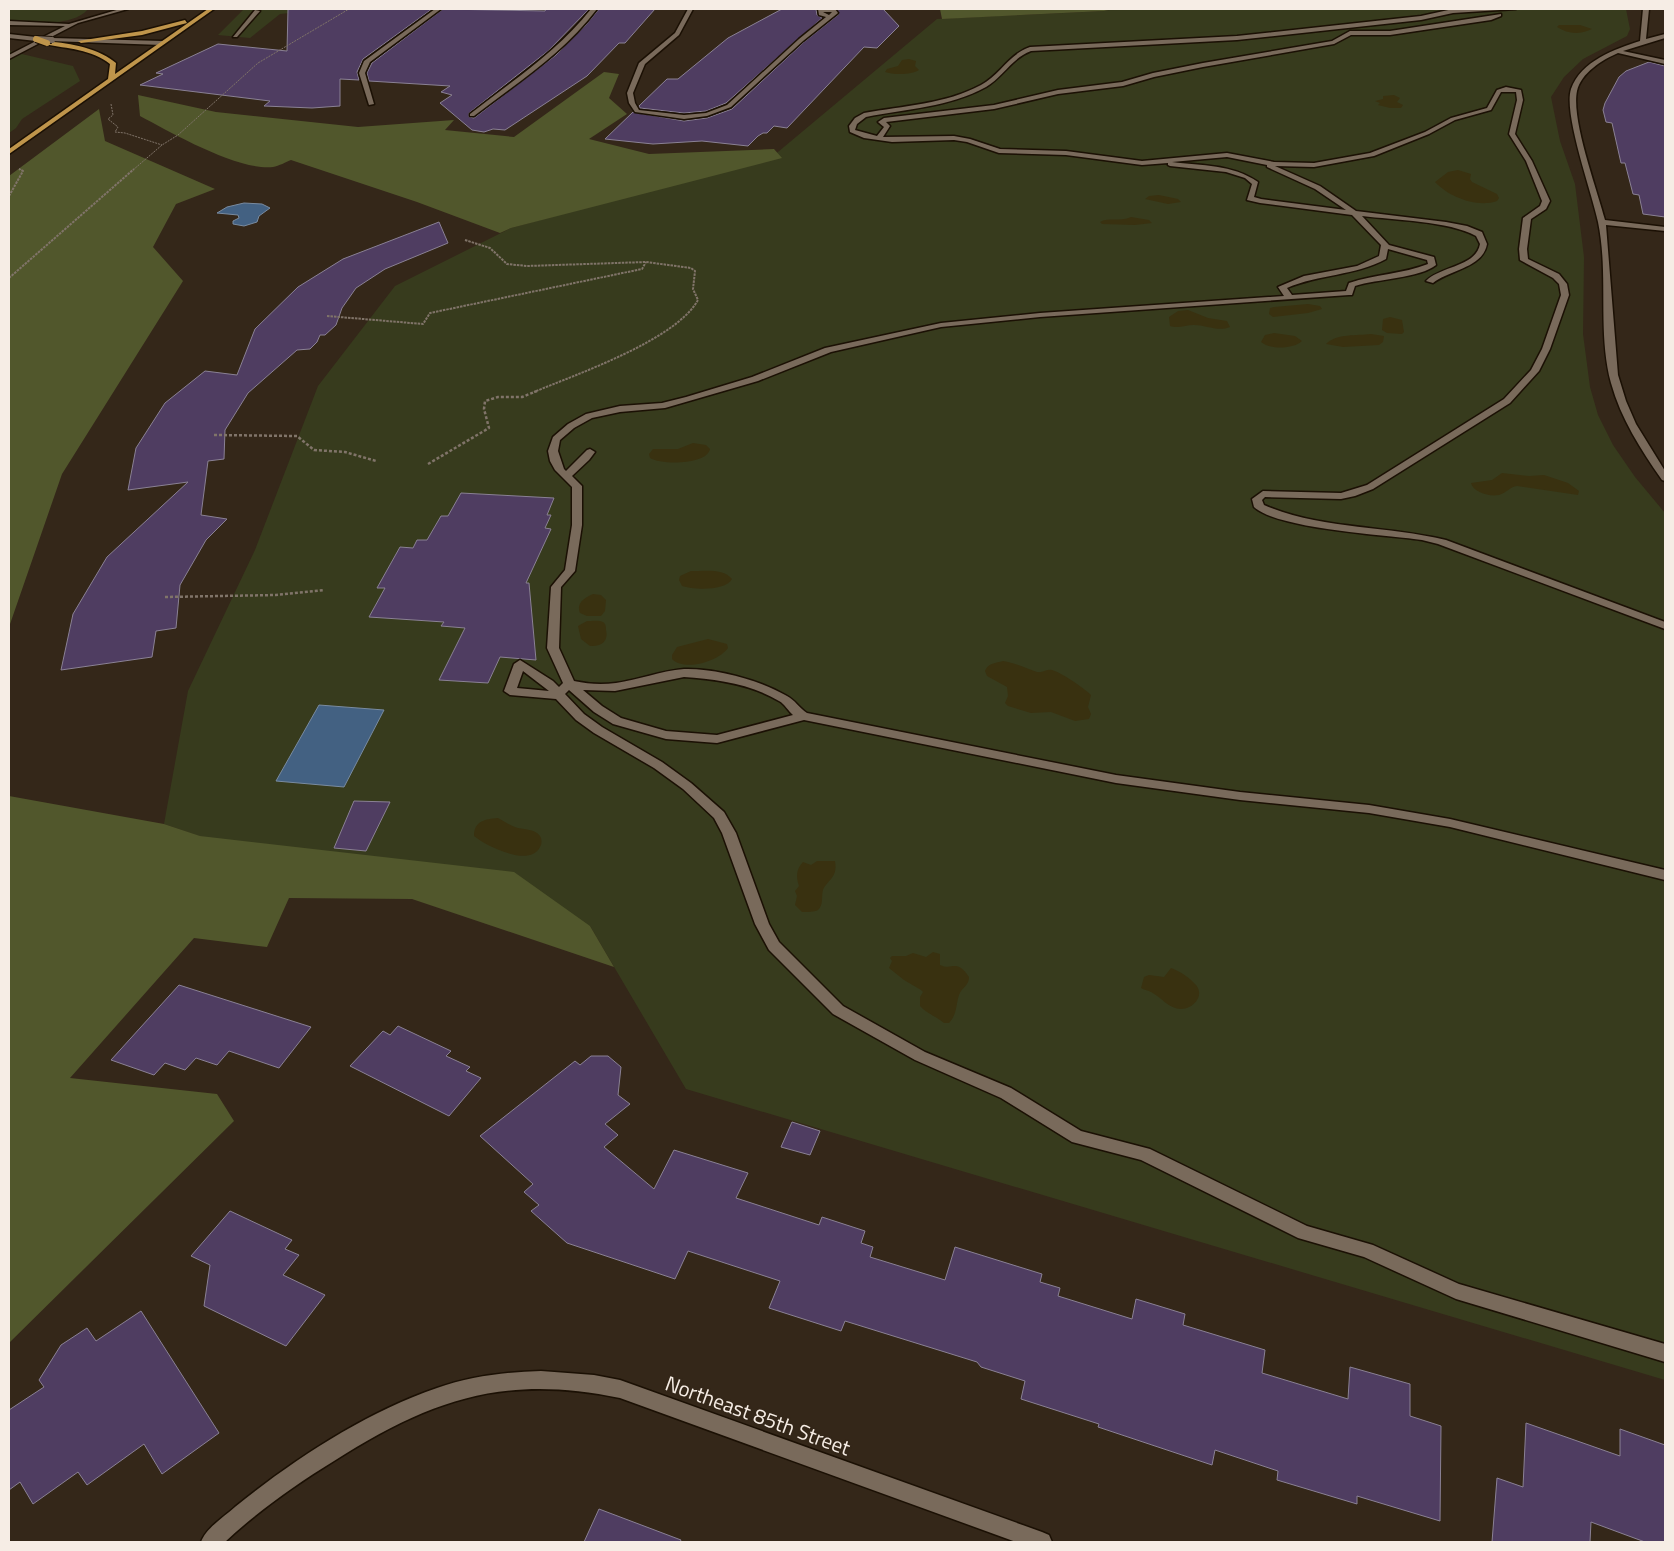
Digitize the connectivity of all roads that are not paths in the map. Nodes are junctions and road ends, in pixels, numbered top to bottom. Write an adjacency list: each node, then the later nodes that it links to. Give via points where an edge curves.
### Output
1 (125, 9): 9 (street)
2 (211, 9): 12 (main road)
3 (438, 9): 28 (street, via 367,61 362,73)
4 (594, 9): 29 (street, via 560,45)
5 (690, 9): 11 (street, via 677,34 642,63 630,92 638,111 684,118 718,112 729,106)
6 (1508, 9): 7 (street); 30 (street, via 1491,18 1390,33 1350,33 1334,42 1153,74 1115,85 1058,92 994,107 884,120 881,122 887,126 886,130); 30 (street, via 1453,11 1421,18 1248,37 1030,49 1015,56 994,79 954,99 878,111 855,121 852,131)
7 (1513, 9)
8 (1646, 9): 21 (street)
9 (110, 10): 13 (street)
10 (257, 11): 16 (street)
11 (830, 17)
12 (197, 18): 20 (main road, via 142,34); 22 (main road); 25 (main road, via 194,26 156,54)
13 (76, 22): 14 (street, via 59,25); 24 (street)
14 (9, 23)
15 (9, 36): 18 (street)
16 (235, 36)
17 (1665, 36): 21 (street)
18 (36, 39): 19 (main road, bridge)
19 (50, 41): 20 (street); 27 (main road, via 106,57 113,63)
20 (81, 41): 22 (street)
21 (1643, 42): 23 (street)
22 (162, 43): 25 (main road)
23 (1617, 51): 26 (street); 35 (street, via 1587,71 1574,90 1573,111)
24 (9, 57)
25 (139, 59): 27 (main road)
26 (1665, 62)
27 (110, 80): 31 (main road)
28 (371, 104)
29 (472, 115)
30 (879, 139): 33 (street, via 954,138 999,151 1066,153)
31 (9, 152)
32 (1255, 162): 33 (street, via 1227,155); 34 (street, via 1323,189); 43 (street, via 1314,165 1372,155 1441,124 1489,109 1502,89 1519,91 1512,134 1529,161 1546,201 1527,218 1524,260 1556,276 1563,284 1565,295 1546,350 1535,371 1507,401 1487,415 1370,486 1341,496 1263,494 1257,499 1259,507 1300,520 1422,536)
33 (1142, 163): 34 (street, via 1234,172 1256,183 1250,198)
34 (1355, 213): 37 (street, via 1375,231); 38 (street, via 1435,223 1480,235 1483,248 1478,254 1469,262 1441,272)
35 (1602, 222): 36 (street); 42 (street, via 1611,364 1616,387 1642,446)
36 (1665, 229)
37 (1385, 246): 39 (street, via 1383,257 1371,265 1295,280 1282,287); 39 (street, via 1431,259 1432,265 1366,280 1352,285 1349,294)
38 (1430, 281)
39 (1290, 298): 41 (street, via 941,325 828,350 755,379 689,399 589,416 556,439 555,461)
40 (590, 452): 41 (street)
41 (566, 476): 44 (street, via 577,486 577,525 570,571 556,587 553,648)
42 (1665, 478)
43 (1665, 626)
44 (564, 690): 45 (street, via 615,687 684,673 716,675 785,699); 45 (street, via 618,721 666,735 717,738); 47 (street, via 580,717 658,765 719,815 729,833 762,924 774,946 838,1010 920,1056 1006,1093 1064,1130 1144,1154 1304,1233 1366,1250 1456,1291)
45 (804, 716): 46 (street, via 1116,779 1369,809 1450,823)
46 (1665, 875)
47 (1665, 1353)
48 (211, 1542): 49 (street, Northeast 85th Street, via 238,1516 287,1480 413,1406 451,1393 515,1381 559,1380 620,1389)
49 (1042, 1542)

